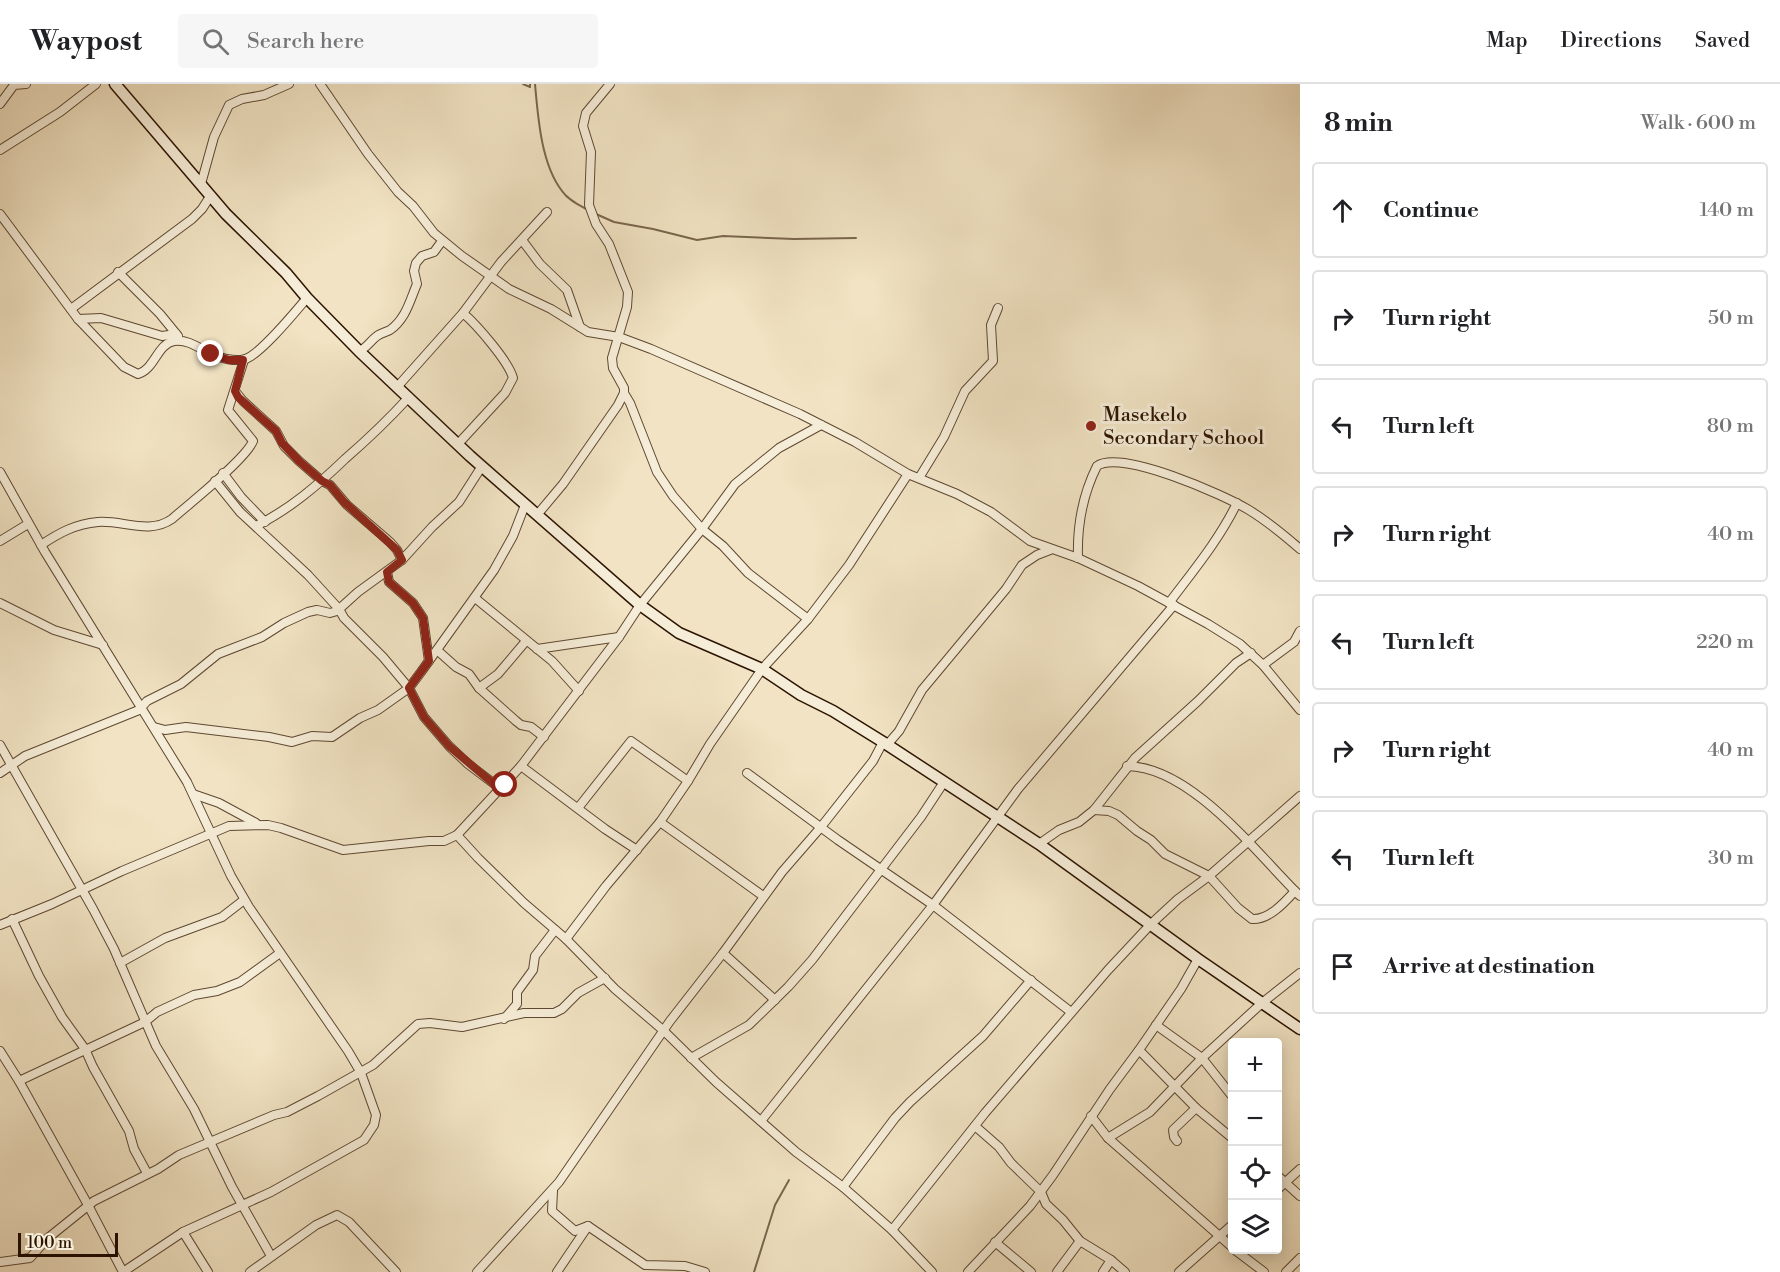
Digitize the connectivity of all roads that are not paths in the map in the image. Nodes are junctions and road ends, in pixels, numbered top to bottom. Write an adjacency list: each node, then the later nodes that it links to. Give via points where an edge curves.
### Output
1 (26, 84): 7 (street, via 14,85)
2 (96, 84): 8 (street, via 55,116)
3 (289, 84): 9 (street, via 229,105)
4 (320, 84): 14 (street, via 368,154)
5 (610, 84): 24 (street, via 586,113 583,126 591,152 589,205 628,292)
6 (120, 86): 9 (street)
7 (0, 104)
8 (0, 150)
9 (201, 184): 10 (street)
10 (211, 195): 15 (street, via 192,219); 17 (street)
11 (547, 212): 13 (street)
12 (0, 214): 19 (street)
13 (522, 240): 16 (street); 22 (street, via 540,264 564,285)
14 (442, 241): 16 (street); 26 (street, via 434,252 416,263 417,284 407,311 393,328)
15 (118, 272): 19 (street); 23 (street)
16 (490, 276): 20 (street); 22 (street)
17 (308, 298): 26 (street); 27 (street, via 264,345)
18 (998, 308): 38 (street, via 991,325 993,361 966,391)
19 (71, 309): 21 (street)
20 (463, 313): 28 (street); 33 (street, via 477,326 513,378 505,393)
21 (78, 319): 23 (street, via 111,320 162,336); 25 (street, via 124,367 138,374 148,369 168,343)
22 (580, 327): 24 (street)
23 (176, 334): 25 (street)
24 (619, 337): 30 (street, via 612,363); 32 (street)
25 (187, 342): 27 (street, via 224,358)
26 (359, 351): 28 (street)
27 (243, 360): 29 (street)
28 (398, 387): 31 (street)
29 (235, 391): 36 (street, via 229,412 253,441); 40 (street)
30 (624, 393): 43 (street, via 563,484); 47 (street, via 662,481)
31 (409, 397): 33 (street); 40 (street)
32 (821, 425): 37 (street); 47 (street, via 785,444 741,478)
33 (458, 444): 34 (street)
34 (482, 466): 42 (street); 53 (street, via 459,502)
35 (0, 472): 45 (street)
36 (223, 473): 39 (street); 44 (street)
37 (908, 474): 38 (street); 60 (street, via 858,553)
38 (919, 478): 51 (street, via 991,512 1022,537)
39 (215, 481): 46 (street); 49 (street, via 161,526 85,524 69,528)
40 (322, 481): 44 (street); 53 (street, via 390,542)
41 (1237, 503): 50 (street); 52 (street, via 1144,466 1103,463 1097,466 1081,517); 57 (street)
42 (525, 505): 43 (street); 55 (street, via 513,536)
43 (537, 515): 58 (street)
44 (265, 522): 46 (street)
45 (28, 524): 48 (street); 49 (street)
46 (256, 526): 59 (street)
47 (702, 529): 58 (street); 60 (street, via 748,573)
48 (0, 541)
49 (41, 545): 64 (street)
50 (1300, 549)
51 (1050, 550): 52 (street); 78 (street, via 1022,565 922,690 899,731)
52 (1078, 558): 57 (street)
53 (402, 560): 54 (street)
54 (387, 572): 59 (street); 68 (street, via 389,582 413,603 423,618)
55 (475, 598): 63 (street); 66 (street)
56 (0, 603): 64 (street, via 54,630)
57 (1172, 604): 67 (street); 92 (street)
58 (640, 606): 62 (street); 70 (street, via 679,633)
59 (339, 609): 71 (street); 74 (street, via 330,613 308,612 262,637 218,654 181,684)
60 (808, 619): 70 (street)
61 (1299, 635): 69 (street)
62 (619, 637): 65 (street); 73 (street)
63 (526, 641): 65 (street); 72 (street, via 498,674)
64 (103, 645): 74 (street)
65 (537, 649): 73 (street)
66 (438, 650): 68 (street); 72 (street, via 456,668 469,674)
67 (1251, 653): 69 (street); 82 (street)
68 (429, 661): 71 (street)
69 (1263, 665): 75 (street)
70 (762, 669): 78 (street); 85 (street)
71 (409, 688): 76 (street, via 332,737 312,736 292,742 186,727); 87 (street, via 424,717 449,746)
72 (479, 688): 77 (street, via 521,725)
73 (579, 691): 77 (street)
74 (142, 707): 76 (street); 80 (street)
75 (1300, 710)
76 (154, 728): 88 (street)
77 (544, 737): 81 (street)
78 (885, 743): 86 (street); 95 (street)
79 (0, 745): 80 (street)
80 (11, 765): 83 (street); 103 (street)
81 (521, 766): 87 (street); 90 (street)
82 (1127, 766): 91 (street); 98 (street, via 1144,767 1171,779 1214,809)
83 (0, 773)
84 (747, 773): 95 (street)
85 (688, 781): 90 (street, via 630,742); 93 (street)
86 (944, 782): 92 (street); 101 (street)
87 (501, 789): 97 (street)
88 (193, 794): 94 (street); 96 (street)
89 (1300, 796): 98 (street)
90 (578, 808): 100 (street)
91 (1094, 810): 99 (street); 102 (street, via 1118,814 1165,854)
92 (998, 817): 99 (street); 107 (street)
93 (660, 822): 100 (street); 105 (street)
94 (261, 825): 96 (street, via 229,826); 97 (street, via 343,850 444,841)
95 (821, 827): 101 (street); 105 (street)
96 (211, 832): 103 (street); 106 (street)
97 (457, 835): 111 (street)
98 (1248, 841): 102 (street); 104 (street)
99 (1040, 844): 109 (street)
100 (637, 850): 112 (street)
101 (881, 869): 107 (street); 120 (street, via 812,960)
102 (1209, 876): 104 (street, via 1254,920); 109 (street)
103 (81, 890): 108 (street); 116 (street)
104 (1297, 894)
105 (763, 896): 114 (street)
106 (244, 900): 113 (street); 116 (street, via 222,917 165,938)
107 (933, 905): 119 (street); 139 (street)
108 (12, 919): 110 (street); 128 (street, via 62,1017)
109 (1151, 924): 115 (street); 122 (street)
110 (0, 925)
111 (555, 930): 112 (street); 123 (street, via 535,956 533,970 517,992 517,1004)
112 (566, 939): 118 (street)
113 (280, 953): 124 (street, via 240,982 194,994); 133 (street)
114 (723, 954): 120 (street); 127 (street)
115 (1198, 959): 121 (street); 125 (street)
116 (120, 963): 124 (street)
117 (1300, 973): 121 (street)
118 (605, 978): 123 (street, via 578,993 557,1012); 127 (street)
119 (1031, 980): 122 (street); 150 (street, via 983,1036 895,1118)
120 (775, 1000): 131 (street, via 749,1025)
121 (1262, 1003): 126 (street); 132 (street)
122 (1071, 1012): 140 (street)
123 (504, 1019): 133 (street, via 462,1027 418,1024)
124 (145, 1022): 128 (street); 144 (street)
125 (1156, 1025): 129 (street); 132 (street)
126 (1300, 1029)
127 (664, 1030): 131 (street); 151 (street)
128 (86, 1049): 134 (street); 146 (street)
129 (1139, 1050): 135 (street); 138 (street)
130 (0, 1051): 134 (street)
131 (691, 1058): 139 (street)
132 (1202, 1058): 135 (street); 136 (street)
133 (361, 1073): 144 (street, via 300,1106); 155 (street, via 376,1115 362,1142)
134 (19, 1080): 154 (street)
135 (1174, 1086): 137 (street); 142 (street, via 1150,1112)
136 (1230, 1092)
137 (1196, 1108): 141 (street); 143 (street, via 1173,1130)
138 (1091, 1116): 142 (street); 152 (street)
139 (761, 1120): 150 (street)
140 (975, 1126): 152 (street); 158 (street)
141 (1228, 1134)
142 (1108, 1138): 160 (street)
143 (1177, 1141)
144 (211, 1143): 146 (street); 155 (street)
145 (1300, 1169): 148 (street)
146 (147, 1173): 154 (street)
147 (1282, 1179): 148 (street)
148 (1285, 1182): 149 (street); 153 (street)
149 (1282, 1185)
150 (843, 1186): 158 (street)
151 (553, 1191): 156 (street, via 553,1213 575,1231); 174 (street)
152 (1041, 1192): 161 (street, via 1044,1202); 162 (street)
153 (1300, 1196)
154 (88, 1205): 168 (street, via 30,1258); 170 (street)
155 (242, 1205): 159 (street); 165 (street)
156 (588, 1226): 175 (street); 176 (street, via 645,1265 685,1266)
157 (1228, 1229): 160 (street)
158 (892, 1230): 177 (street)
159 (183, 1232): 170 (street); 171 (street)
160 (1218, 1236): 163 (street); 183 (street)
161 (1080, 1241): 167 (street); 180 (street)
162 (995, 1242): 178 (street); 179 (street)
163 (1228, 1244)
164 (1242, 1254): 184 (street)
165 (271, 1256): 172 (street); 173 (street, via 337,1215 349,1222)
166 (1300, 1258): 169 (street)
167 (1111, 1260): 181 (street); 182 (street)
168 (0, 1262)
169 (1295, 1269): 185 (street)
170 (123, 1272)
171 (207, 1272)
172 (250, 1272)
173 (396, 1272)
174 (477, 1272)
175 (557, 1272)
176 (705, 1272)
177 (932, 1272)
178 (968, 1272)
179 (1031, 1272)
180 (1058, 1272)
181 (1103, 1272)
182 (1125, 1272)
183 (1179, 1272)
184 (1264, 1272)
185 (1286, 1272)

